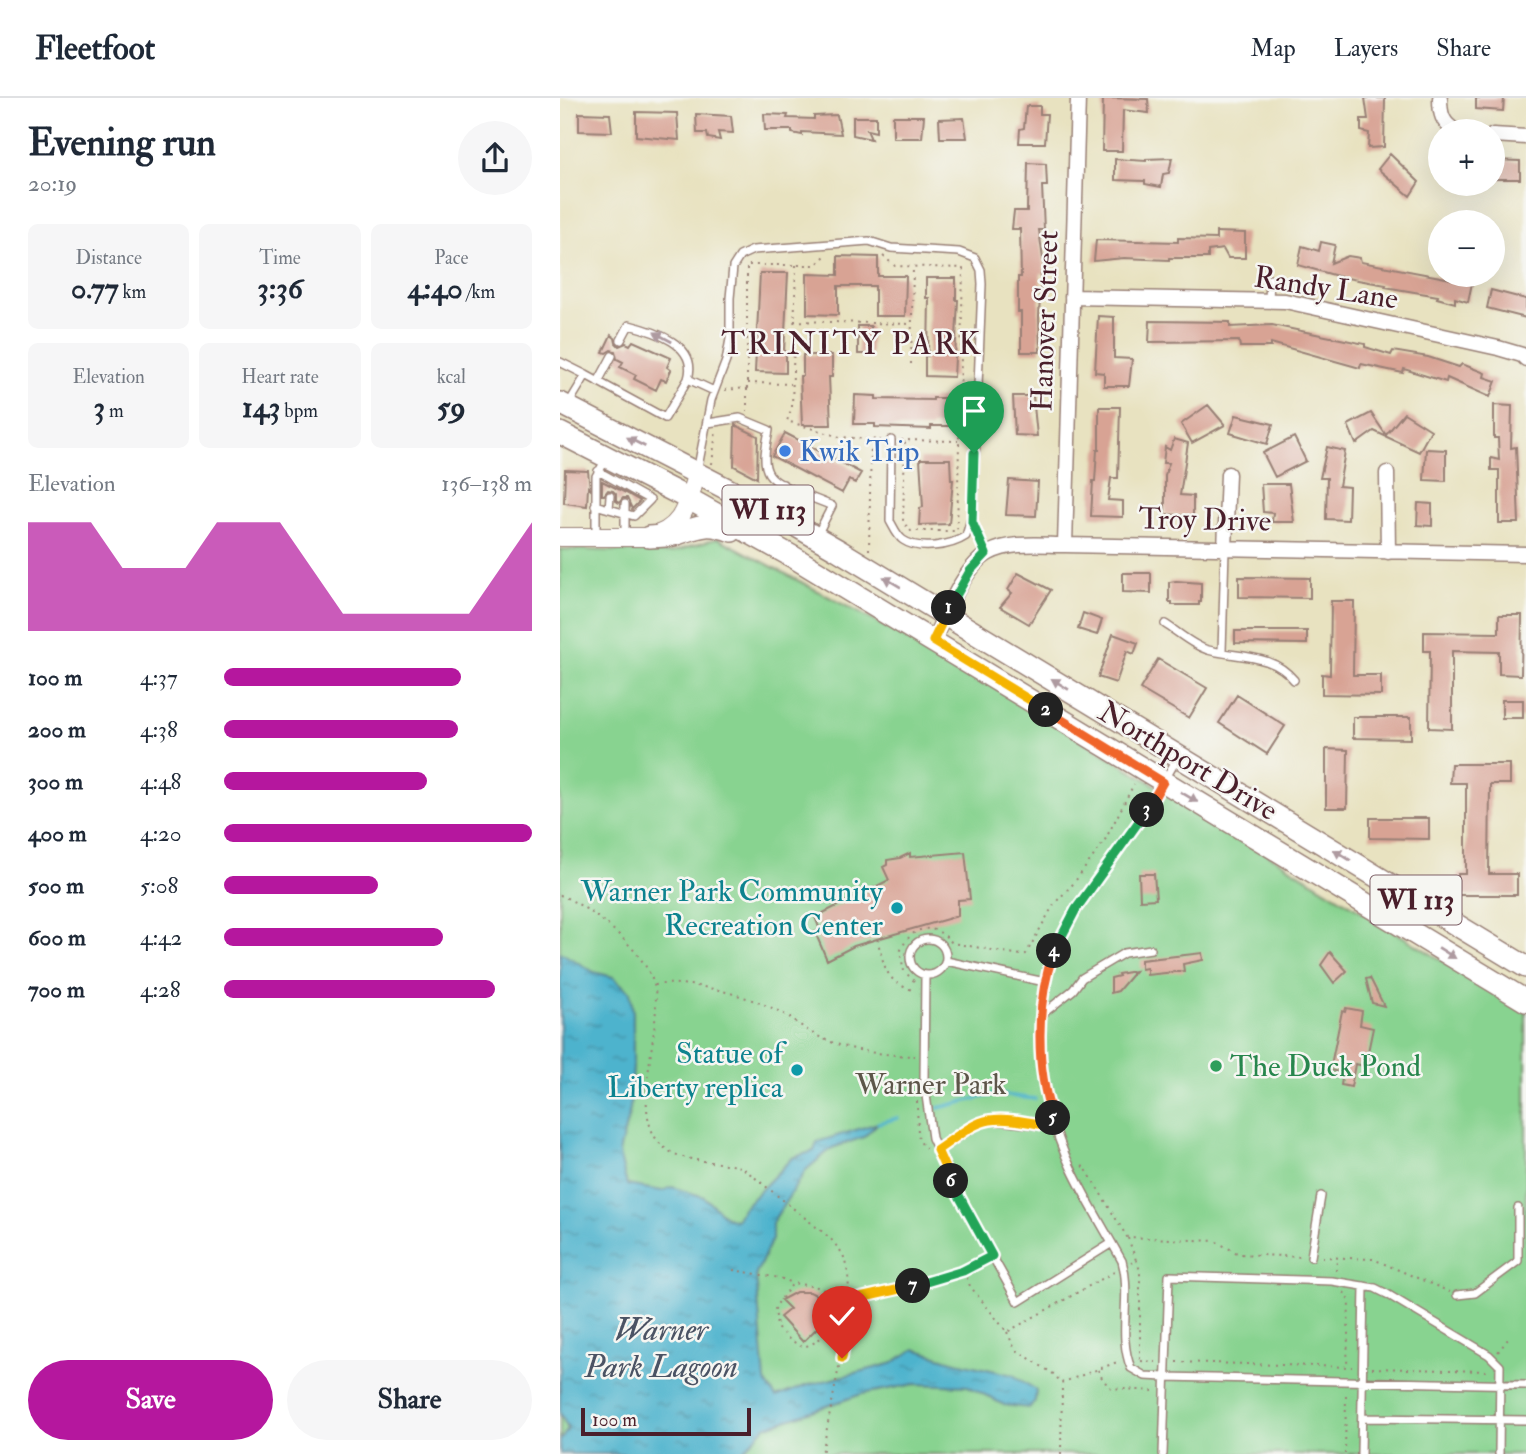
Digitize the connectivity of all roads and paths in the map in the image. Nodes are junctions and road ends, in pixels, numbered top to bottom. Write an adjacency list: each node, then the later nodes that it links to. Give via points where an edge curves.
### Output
1 (1078, 98): 11 (street, Hanover Street)
2 (1440, 98): 3 (street)
3 (1445, 119)
4 (1505, 136): 5 (street)
5 (1526, 137)
6 (835, 247): 8 (path, via 816,265)
7 (884, 257): 9 (path, via 895,266)
8 (796, 265): 13 (path); 23 (path, via 747,265)
9 (913, 266): 14 (path); 35 (path, via 963,268)
10 (1270, 279): 12 (lane)
11 (1072, 297): 12 (street, Randy Lane); 55 (street, Hanover Street)
12 (1269, 300): 17 (street, Randy Lane, via 1498,348)
13 (794, 321): 14 (path); 24 (path)
14 (911, 324): 19 (path)
15 (621, 340): 21 (lane, one-way to 15, via 691,371 682,348 668,339 629,325)
16 (612, 356): 22 (lane)
17 (1526, 359)
18 (560, 362): 20 (lane)
19 (911, 364)
20 (586, 375): 22 (lane); 27 (lane)
21 (688, 379): 22 (lane, via 665,418); 26 (lane)
22 (598, 382)
23 (747, 383): 24 (path); 25 (path)
24 (792, 384): 32 (path, via 787,421 841,437)
25 (747, 388): 26 (path); 28 (path)
26 (718, 393): 30 (lane); 49 (lane, via 730,339 733,267 740,256 753,250 869,241 891,248 960,252 975,258 982,284)
27 (563, 405): 36 (main road, Northport Drive / WI 113, one-way to 27)
28 (747, 421): 29 (lane); 40 (lane, via 769,430 765,459 769,474)
29 (717, 422): 30 (lane); 36 (path)
30 (708, 424): 36 (lane)
31 (560, 433): 37 (main road, WI 113)
32 (871, 440): 33 (path); 57 (path)
33 (891, 440): 34 (path); 49 (lane, via 891,521 902,540 954,543 966,536)
34 (905, 440): 35 (path); 35 (path, via 903,522 911,531 957,531)
35 (959, 441)
36 (704, 469): 43 (street); 47 (main road, Northport Drive / WI 113)
37 (607, 473): 41 (main road, WI 113); 41 (lane, via 625,489); 45 (lane, via 596,476)
38 (1387, 473): 58 (street)
39 (1228, 474): 56 (street)
40 (783, 484): 47 (lane); 54 (lane, via 832,506)
41 (645, 487): 43 (main road, WI 113); 48 (lane, via 650,500 634,516)
42 (610, 496): 46 (lane)
43 (689, 499): 53 (street, via 672,529); 61 (main road, WI 113)
44 (625, 504): 48 (lane)
45 (595, 505): 46 (lane); 51 (lane)
46 (609, 509): 48 (lane)
47 (770, 511): 54 (main road, Northport Drive / WI 113)
48 (625, 513): 52 (lane)
49 (972, 522): 59 (lane)
50 (560, 537): 51 (street)
51 (596, 537): 52 (street)
52 (625, 537): 53 (street)
53 (649, 537): 61 (main road, via 713,525)
54 (816, 537): 63 (main road, Northport Drive / WI 113, one-way to 54)
55 (1066, 545): 56 (street, Troy Drive); 59 (street, Troy Drive, via 1009,547)
56 (1225, 549): 58 (street, Troy Drive); 64 (lane)
57 (869, 551)
58 (1388, 552): 60 (street, Troy Drive)
59 (986, 554): 63 (street, via 970,571)
60 (1526, 554)
61 (795, 558): 63 (main road, WI 113, via 837,583 872,589)
62 (1165, 624): 64 (lane, via 1207,650)
63 (939, 628): 66 (main road, Northport Drive / WI 113, one-way to 63); 68 (main road, Northport Drive / WI 113)
64 (1222, 651): 65 (lane, via 1272,662)
65 (1294, 680)
66 (1179, 756): 68 (lane); 73 (main road, Northport Drive / WI 113, one-way to 66)
67 (1136, 781): 70 (path, via 1104,842 1054,904 1026,954 952,943 936,930 922,929 909,936 900,952 904,971 917,984 917,992 889,977)
68 (1163, 782): 75 (lane, via 1076,909 1062,933); 77 (main road, Northport Drive / WI 113, one-way to 77)
69 (560, 895): 76 (path, via 587,908 615,932 640,958)
70 (877, 939)
71 (1151, 949): 78 (lane, via 1124,953 1082,978)
72 (946, 961): 74 (lane, via 939,972); 74 (lane, via 941,943 930,939 918,942 910,952 911,964); 75 (lane)
73 (1526, 967)
74 (925, 975): 79 (lane)
75 (1045, 982): 78 (lane)
76 (654, 985): 79 (path, via 678,983 715,989 779,1011 817,1036 894,1056); 98 (path, via 655,1032 646,1103 656,1138 683,1157 743,1168 830,1238 843,1254)
77 (1526, 1001)
78 (1040, 1016): 81 (lane, via 1046,1097)
79 (923, 1057): 82 (lane, via 926,1101)
80 (916, 1095): 82 (path, via 918,1136 923,1147)
81 (1056, 1127): 82 (lane, via 989,1120); 83 (lane)
82 (937, 1150): 87 (lane)
83 (1072, 1170): 86 (lane); 88 (path, via 1084,1166 1127,1237 1215,1241 1239,1254)
84 (1321, 1196): 88 (lane)
85 (1518, 1208): 97 (lane, via 1518,1261 1475,1293)
86 (1112, 1243): 87 (lane, via 1018,1302); 102 (lane, via 1126,1276)
87 (992, 1256): 98 (path, via 949,1276)
88 (1311, 1257): 89 (path)
89 (1337, 1258): 92 (path); 97 (path, via 1373,1259)
90 (1136, 1260): 103 (path, via 1140,1270 1140,1361)
91 (733, 1270): 93 (path)
92 (1336, 1276)
93 (793, 1283): 96 (path); 96 (path, via 775,1307 777,1328 803,1347 825,1336 835,1308)
94 (1364, 1286): 101 (lane, via 1387,1294); 103 (lane, via 1169,1276); 105 (lane)
95 (1343, 1291): 104 (path, via 1349,1301)
96 (833, 1293): 98 (path)
97 (1457, 1295)
98 (851, 1300): 117 (path)
99 (1007, 1332): 109 (path, via 1015,1349)
100 (1508, 1339): 101 (path)
101 (1494, 1359): 105 (path, via 1485,1371); 110 (lane, via 1500,1366)
102 (1128, 1361): 106 (path); 107 (lane, via 1145,1376)
103 (1166, 1362): 104 (path); 107 (lane)
104 (1347, 1367): 105 (path)
105 (1363, 1367): 108 (lane)
106 (1098, 1369): 109 (path); 112 (path, via 1111,1388)
107 (1165, 1377): 108 (lane); 119 (lane)
108 (1363, 1381): 110 (lane); 114 (lane)
109 (1061, 1383): 118 (path)
110 (1501, 1385): 111 (lane); 115 (lane)
111 (1526, 1385)
112 (1153, 1391)
113 (1346, 1396): 120 (path)
114 (1362, 1418): 115 (lane); 121 (lane)
115 (1500, 1420): 116 (lane); 122 (lane)
116 (1526, 1420)
117 (822, 1454)
118 (1061, 1454)
119 (1163, 1454)
120 (1345, 1454)
121 (1361, 1454)
122 (1499, 1454)

